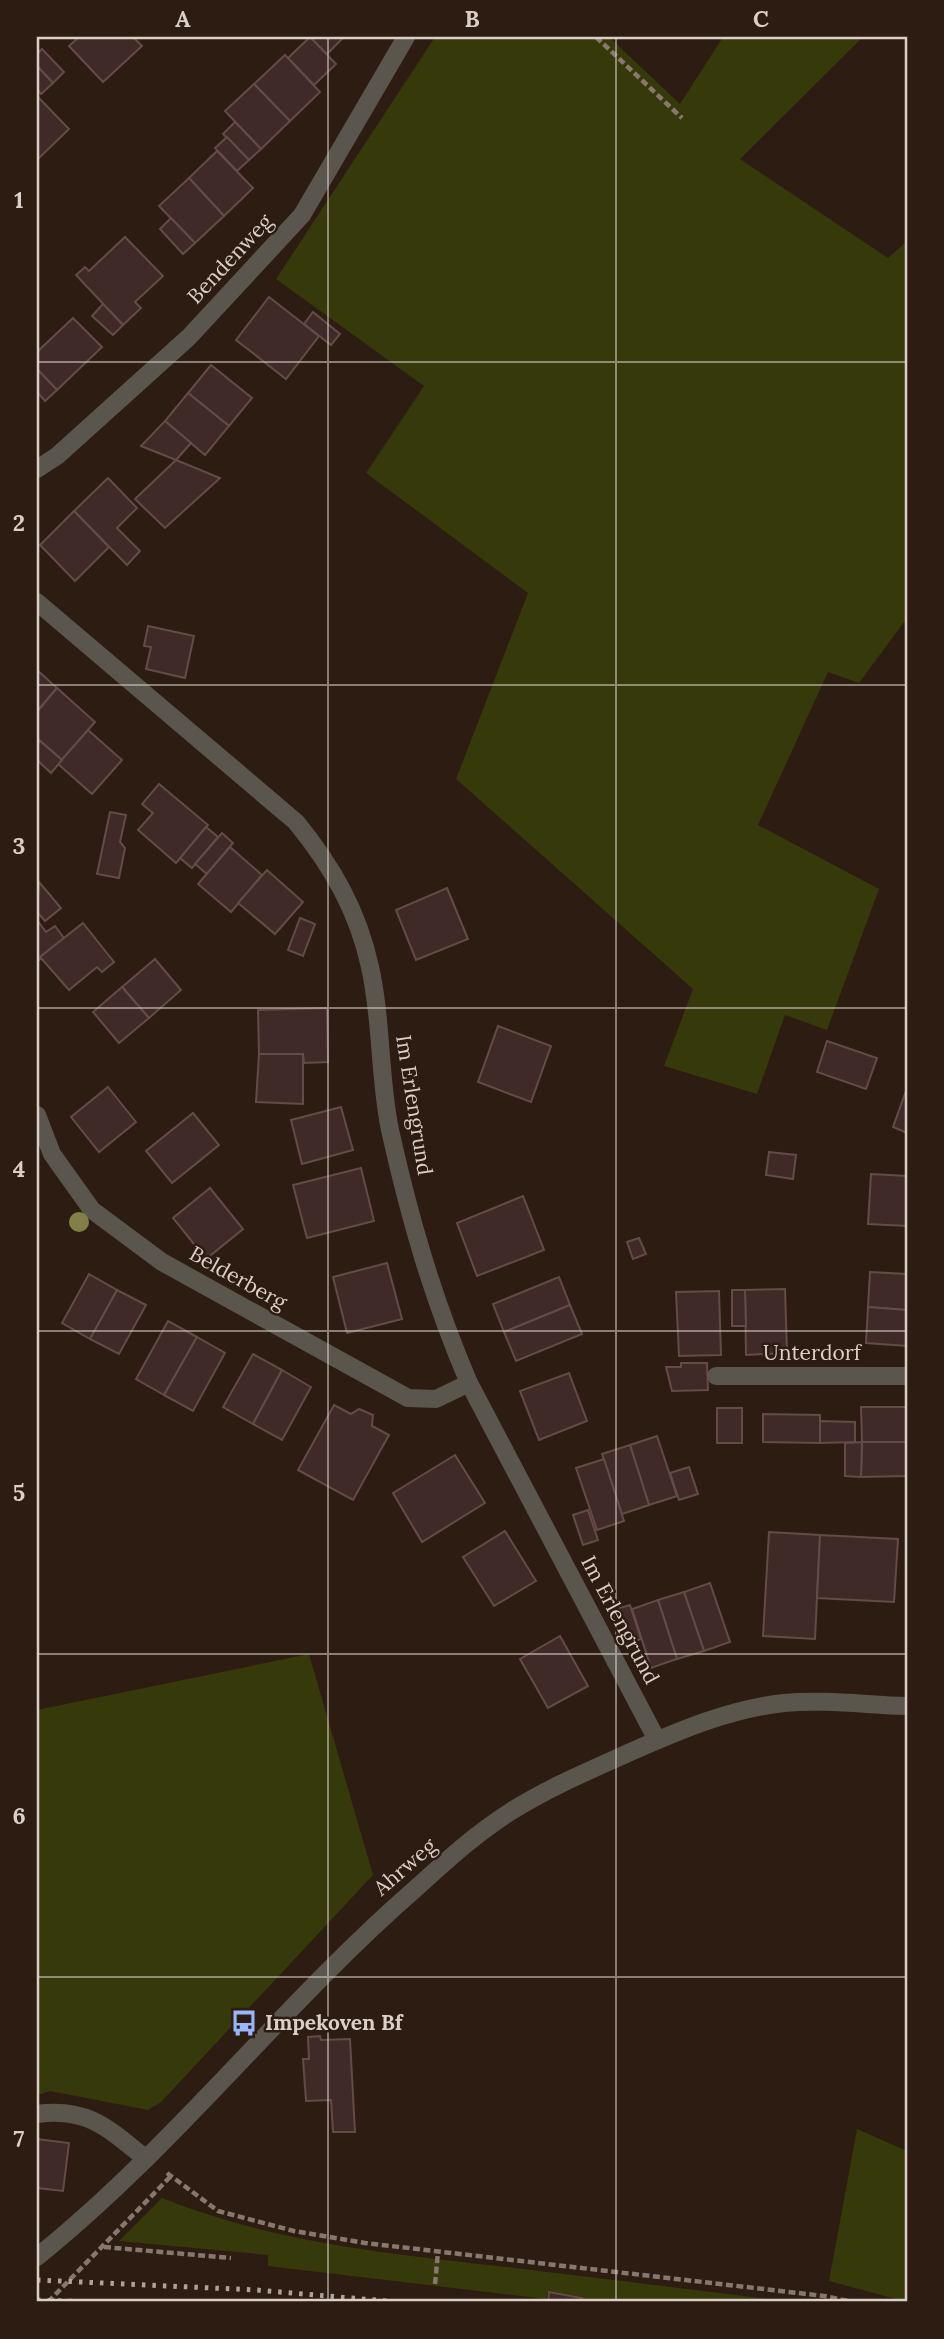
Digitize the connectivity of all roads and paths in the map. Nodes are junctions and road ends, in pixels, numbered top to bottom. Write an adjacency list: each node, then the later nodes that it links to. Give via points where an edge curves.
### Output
1 (405, 37): 4 (street, Bendenweg, via 302,215 189,337 57,456)
2 (596, 37): 3 (path)
3 (682, 118)
4 (37, 468)
5 (37, 602): 9 (street, Im Erlengrund, via 296,822 326,858 348,899 370,968 390,1127 422,1262)
6 (37, 1115): 9 (street, Belderberg, via 52,1154 92,1210 162,1262 408,1398 436,1399)
7 (716, 1376): 8 (street, Unterdorf)
8 (907, 1376)
9 (469, 1383): 11 (street, Im Erlengrund)
10 (907, 1706): 11 (street, Ahrweg, via 785,1703 726,1714)
11 (657, 1740): 13 (street, Ahrweg, via 557,1786 474,1837 354,1942)
12 (37, 2114): 13 (street, via 56,2111 100,2121)
13 (146, 2159): 14 (path, via 218,2211 294,2231); 15 (street, Ahrweg)
14 (438, 2252): 17 (path); 19 (path)
15 (37, 2257)
16 (231, 2258): 18 (path, via 103,2247)
17 (435, 2284)
18 (48, 2302)
19 (853, 2302)

